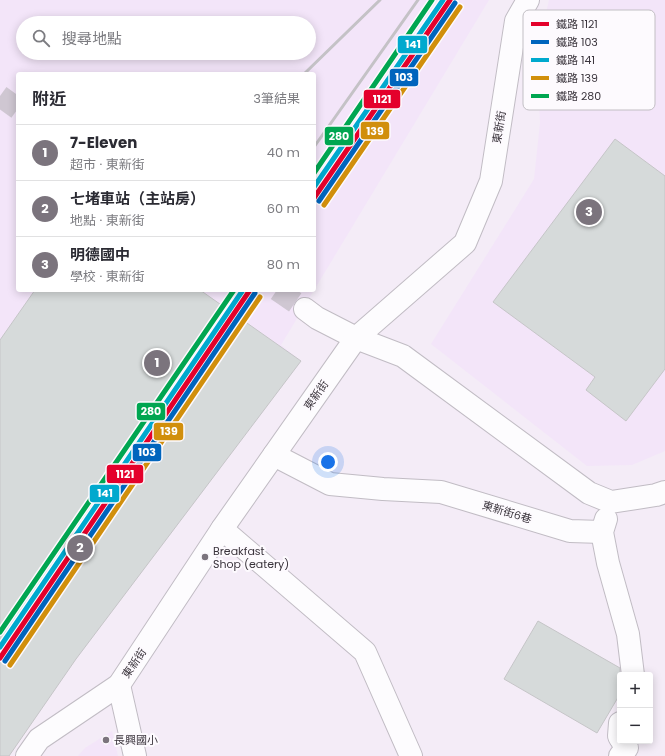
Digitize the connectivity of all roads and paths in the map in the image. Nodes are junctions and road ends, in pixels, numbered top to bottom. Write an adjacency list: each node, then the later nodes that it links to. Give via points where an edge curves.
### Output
1 (528, 0): 3 (street, 東新街, via 516,22 490,181 466,243)
2 (311, 313): 3 (street)
3 (356, 338): 4 (street, 東新街); 6 (street, via 403,356 589,494)
4 (274, 454): 7 (street, 東新街); 8 (street, 東新街6巷, via 330,484 441,492 570,531)
5 (665, 492): 6 (street)
6 (611, 502): 8 (street)
7 (222, 529): 10 (street, 東新街); 13 (street, via 364,652)
8 (602, 532): 9 (street, via 628,634)
9 (633, 672)
10 (119, 684): 11 (street, 東新街, via 38,739); 12 (street)
11 (27, 756)
12 (135, 756)
13 (411, 756)

